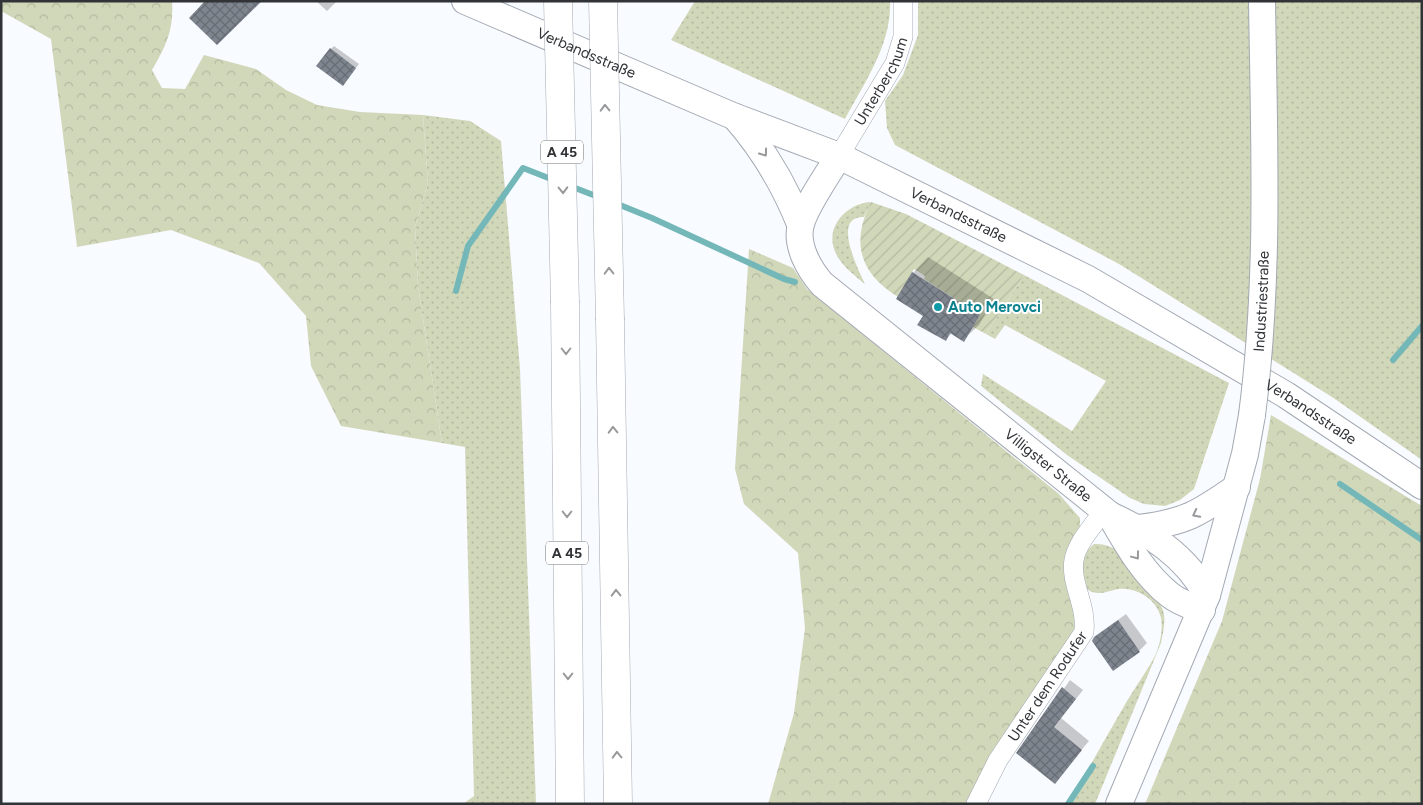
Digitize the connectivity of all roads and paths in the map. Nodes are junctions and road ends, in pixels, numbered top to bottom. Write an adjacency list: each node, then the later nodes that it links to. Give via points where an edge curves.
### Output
1 (464, 1): 6 (main road, Verbandsstraße)
2 (558, 1): 14 (highway, A 45, one-way to 14, bridge, via 565,302)
3 (603, 1): 15 (highway, one-way to 3, bridge)
4 (903, 1): 7 (street, Unterberchum, via 903,37 895,63)
5 (1262, 1): 10 (main road, Industriestraße, bridge, via 1264,309 1252,415)
6 (733, 116): 7 (main road, Verbandsstraße); 8 (main road, Villigster Straße, one-way to 8, via 771,163)
7 (839, 156): 8 (main road); 9 (main road, Verbandsstraße, via 1088,279 1286,395)
8 (800, 224): 11 (main road, Villigster Straße, via 809,268 822,284)
9 (1422, 486)
10 (1237, 487): 12 (main road, one-way to 12, via 1182,521); 13 (main road, Industriestraße)
11 (1107, 512): 12 (main road, Villigster Straße); 13 (main road, one-way to 13, via 1147,571 1170,595 1185,604); 16 (street, Unter dem Rodufer, via 1074,559 1086,620 1084,632 998,760)
12 (1139, 528): 13 (main road, Villigster Straße, via 1195,574)
13 (1205, 603): 17 (main road)
14 (570, 804)
15 (618, 804)
16 (976, 804)
17 (1119, 804)

